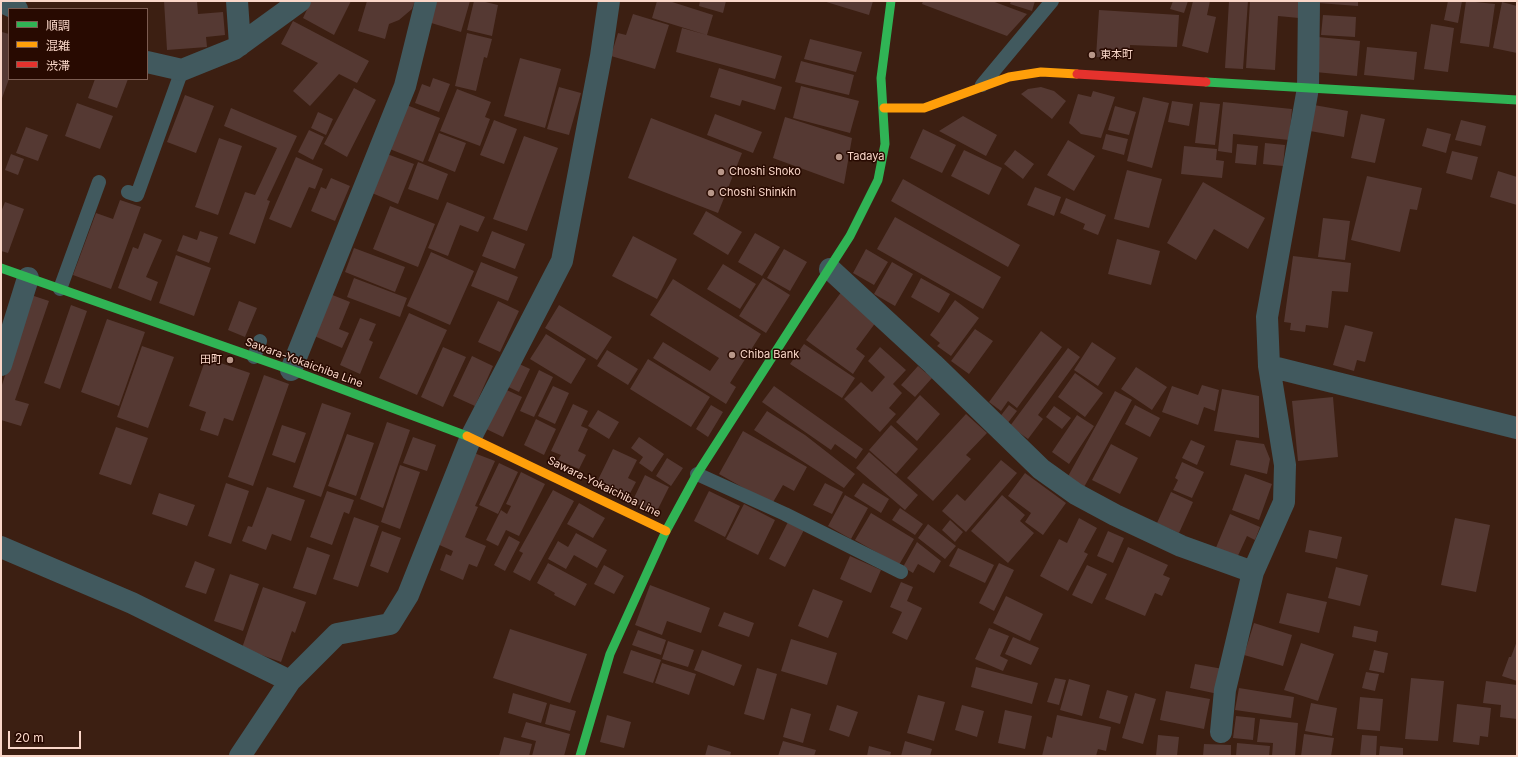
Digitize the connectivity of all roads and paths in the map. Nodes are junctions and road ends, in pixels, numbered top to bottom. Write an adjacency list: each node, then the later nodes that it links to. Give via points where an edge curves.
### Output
1 (237, 1): 8 (street)
2 (300, 1): 8 (street)
3 (426, 1): 25 (street, via 405,86)
4 (609, 1): 27 (street, via 562,261)
5 (891, 1): 14 (main road, Sawara-Yokaichiba Line, via 881,78)
6 (1052, 1): 11 (lane)
7 (1309, 1): 12 (street)
8 (240, 45): 10 (street)
9 (148, 62): 10 (street)
10 (182, 70): 16 (lane, via 137,195)
11 (979, 88): 12 (main road, via 1009,77 1041,72); 14 (main road, via 924,108)
12 (1308, 88): 13 (main road); 24 (street, via 1267,317)
13 (1517, 100)
14 (884, 108): 18 (main road, Sawara-Yokaichiba Line, via 885,144 878,180)
15 (99, 182): 20 (lane)
16 (128, 192)
17 (1, 268): 19 (main road, Sawara-Yokaichiba Line)
18 (830, 269): 28 (main road, Sawara-Yokaichiba Line); 32 (street, via 1041,469 1076,494 1115,516 1181,546)
19 (28, 278): 20 (main road, Sawara-Yokaichiba Line); 23 (street)
20 (60, 289): 22 (main road, Sawara-Yokaichiba Line)
21 (260, 341): 22 (lane)
22 (254, 357): 25 (main road, Sawara-Yokaichiba Line)
23 (1, 365)
24 (1269, 366): 26 (street); 32 (street, via 1285,465 1284,502)
25 (291, 370): 27 (main road, Sawara-Yokaichiba Line)
26 (1517, 428)
27 (471, 437): 29 (main road, Sawara-Yokaichiba Line); 33 (street, via 408,595 390,624 337,634)
28 (697, 474): 29 (main road, Sawara-Yokaichiba Line); 31 (lane)
29 (666, 531): 36 (main road, via 610,654)
30 (1, 547): 33 (street, via 132,602)
31 (902, 572)
32 (1253, 572): 34 (street, via 1225,690)
33 (290, 681): 35 (street)
34 (1222, 732)
35 (240, 756)
36 (580, 756)

